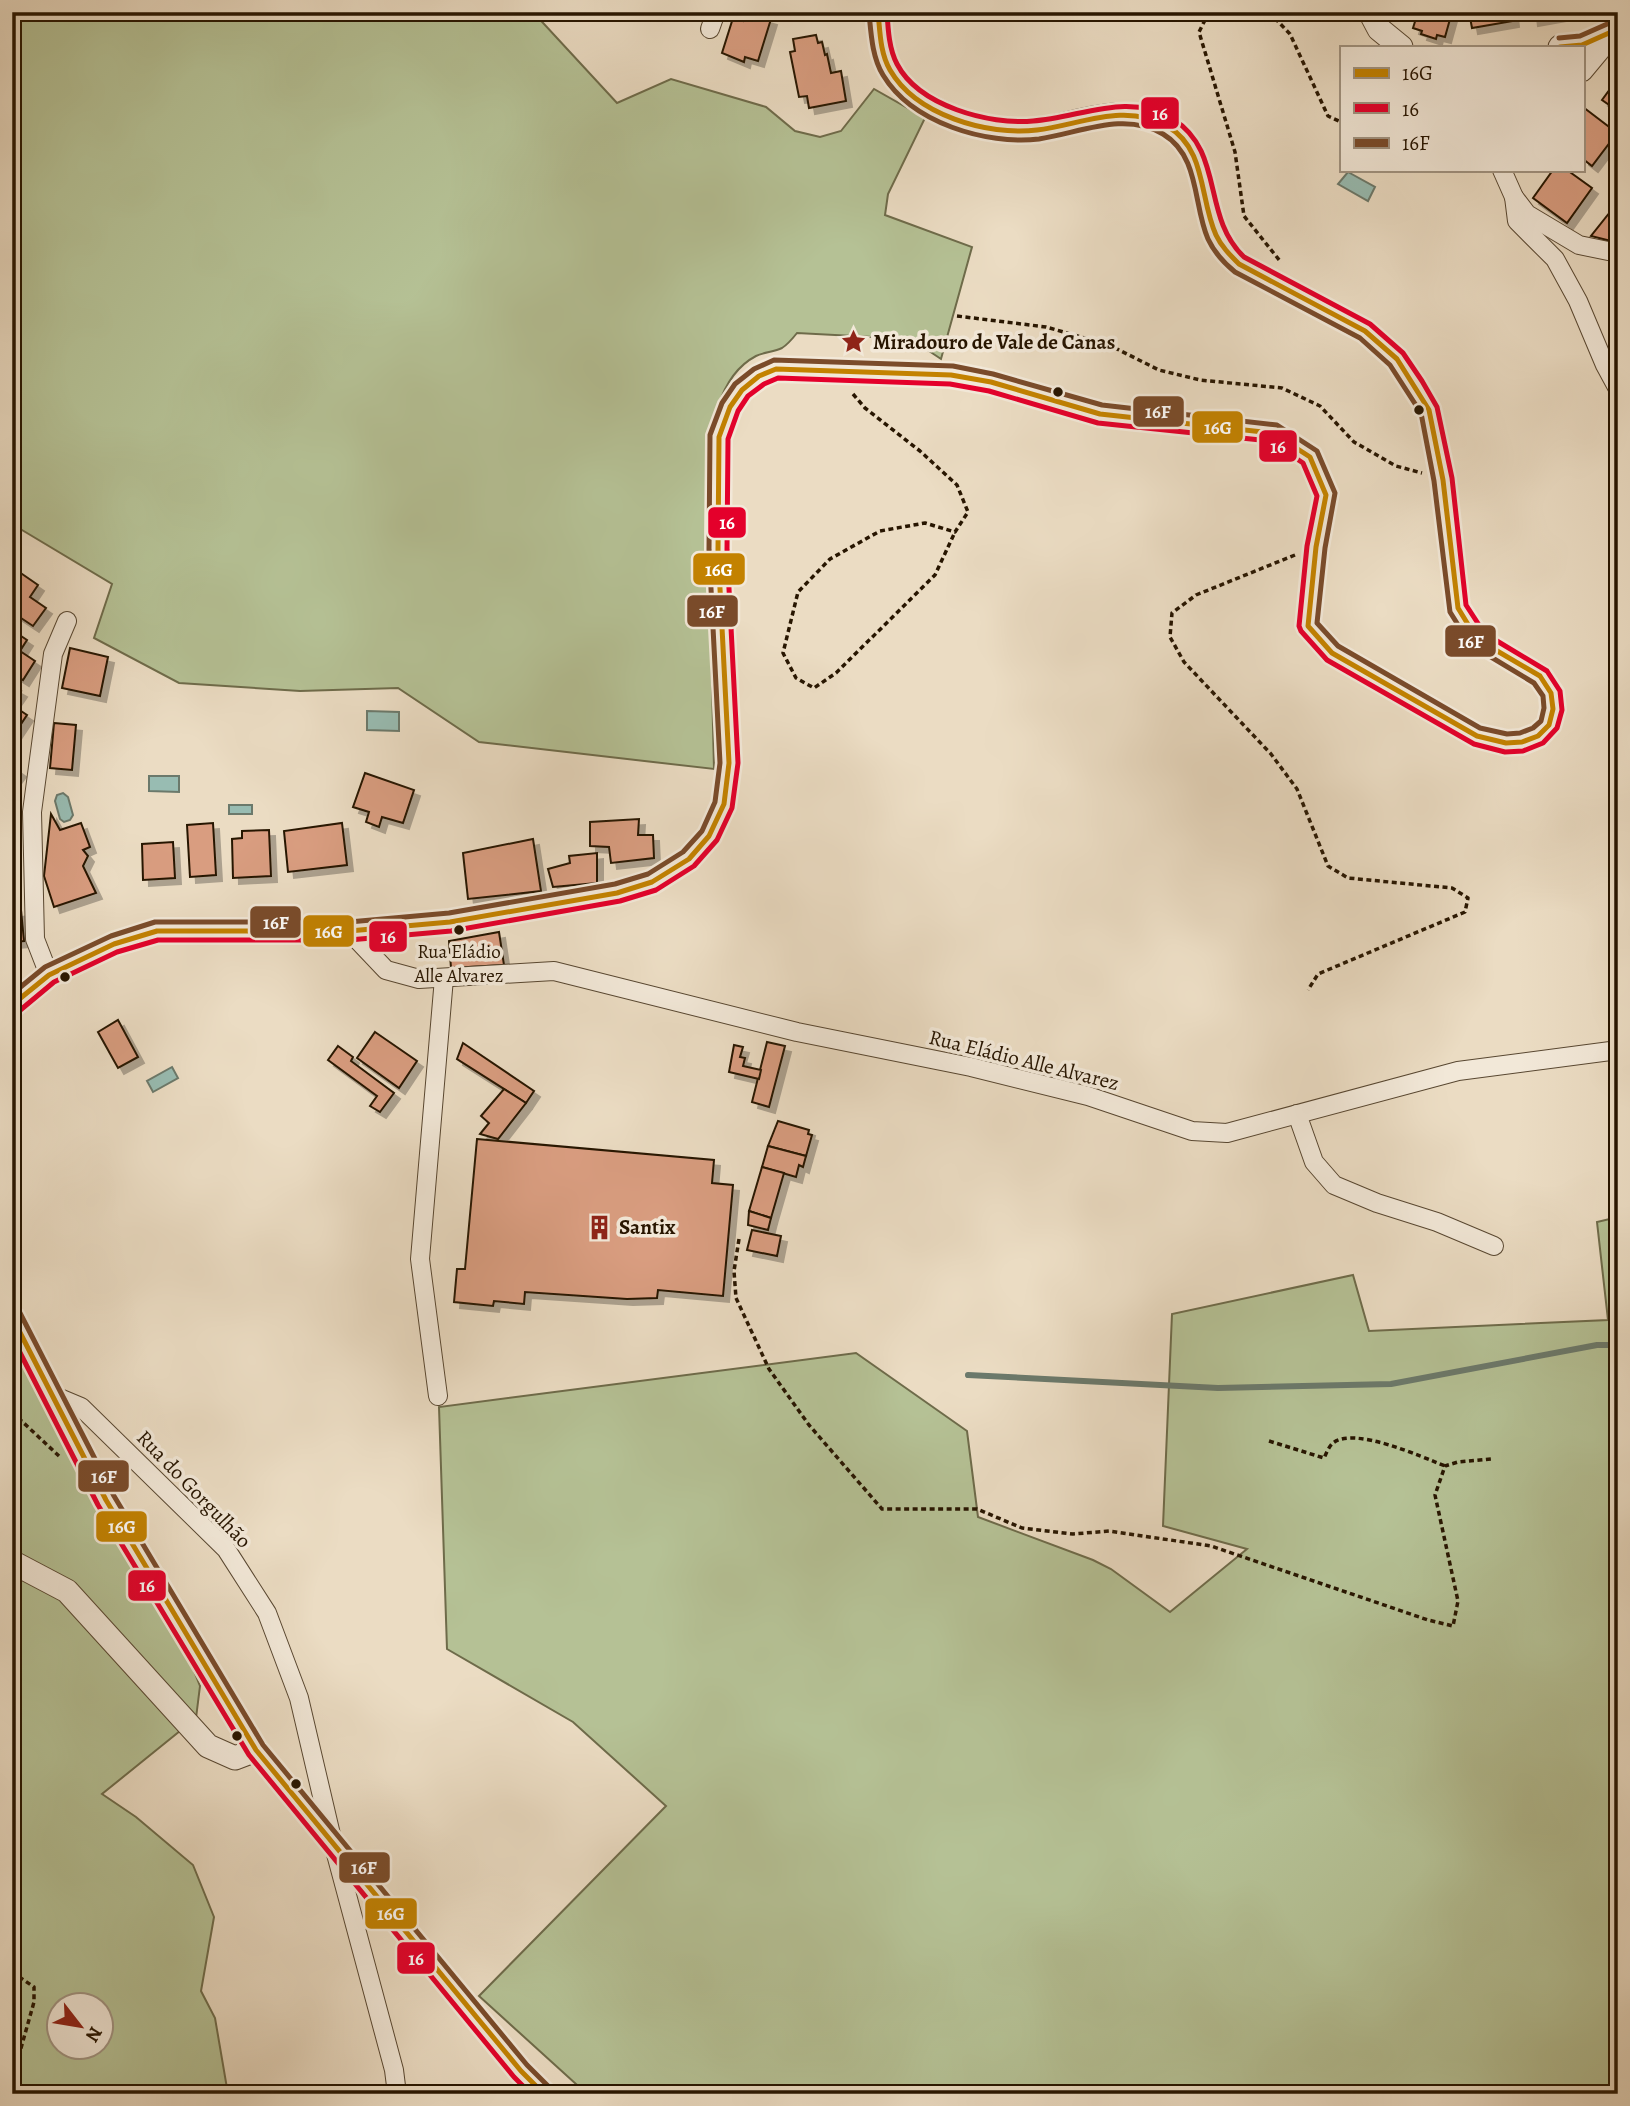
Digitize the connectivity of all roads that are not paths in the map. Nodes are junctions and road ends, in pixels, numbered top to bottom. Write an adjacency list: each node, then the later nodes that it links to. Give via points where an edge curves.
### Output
1 (878, 12): 12 (street, via 890,70 908,91 943,114 986,127 1035,130 1106,114 1143,116 1169,127 1189,145 1200,168 1213,229 1223,248 1239,264 1365,331 1396,359 1429,410 1443,480 1458,608 1487,645 1540,676 1551,693 1549,726 1522,742 1477,736 1332,653 1307,625 1326,495 1310,457 1273,433 1100,414 951,375 776,369 742,390 719,437 729,763 724,804 709,836 689,859 652,882 617,892 450,922)
2 (1370, 12): 4 (street, via 1378,29)
3 (1618, 30): 5 (street); 6 (street)
4 (1400, 46)
5 (1571, 46)
6 (1584, 71)
7 (1503, 172): 8 (street)
8 (1514, 197): 9 (street, via 1527,214 1578,245); 10 (street, via 1517,221 1555,259)
9 (1618, 253)
10 (1618, 389)
11 (67, 621): 13 (street, via 53,654 32,812 35,939)
12 (349, 931): 13 (street, via 157,931 114,944); 14 (street, Rua Eládio Alle Alvarez, via 386,970 419,979)
13 (49, 975): 15 (street)
14 (444, 978): 17 (street, Rua Eládio Alle Alvarez, via 554,971 797,1032 1088,1096 1192,1131 1227,1133); 21 (street, via 420,1259)
15 (12, 1005)
16 (1618, 1050): 17 (street, Rua Eládio Alle Alvarez, via 1458,1070)
17 (1297, 1114): 18 (street, via 1314,1162 1334,1185)
18 (1494, 1246)
19 (12, 1317): 20 (street)
20 (50, 1394): 23 (street, via 106,1500); 24 (street, Rua do Gorgulhão, via 81,1407 226,1549 267,1613 299,1698)
21 (438, 1396)
22 (12, 1562): 23 (street, via 67,1591 208,1746 235,1758)
23 (256, 1750): 24 (street)
24 (333, 1843): 25 (street, Rua do Gorgulhão); 26 (street)
25 (397, 2094)
26 (544, 2094)

